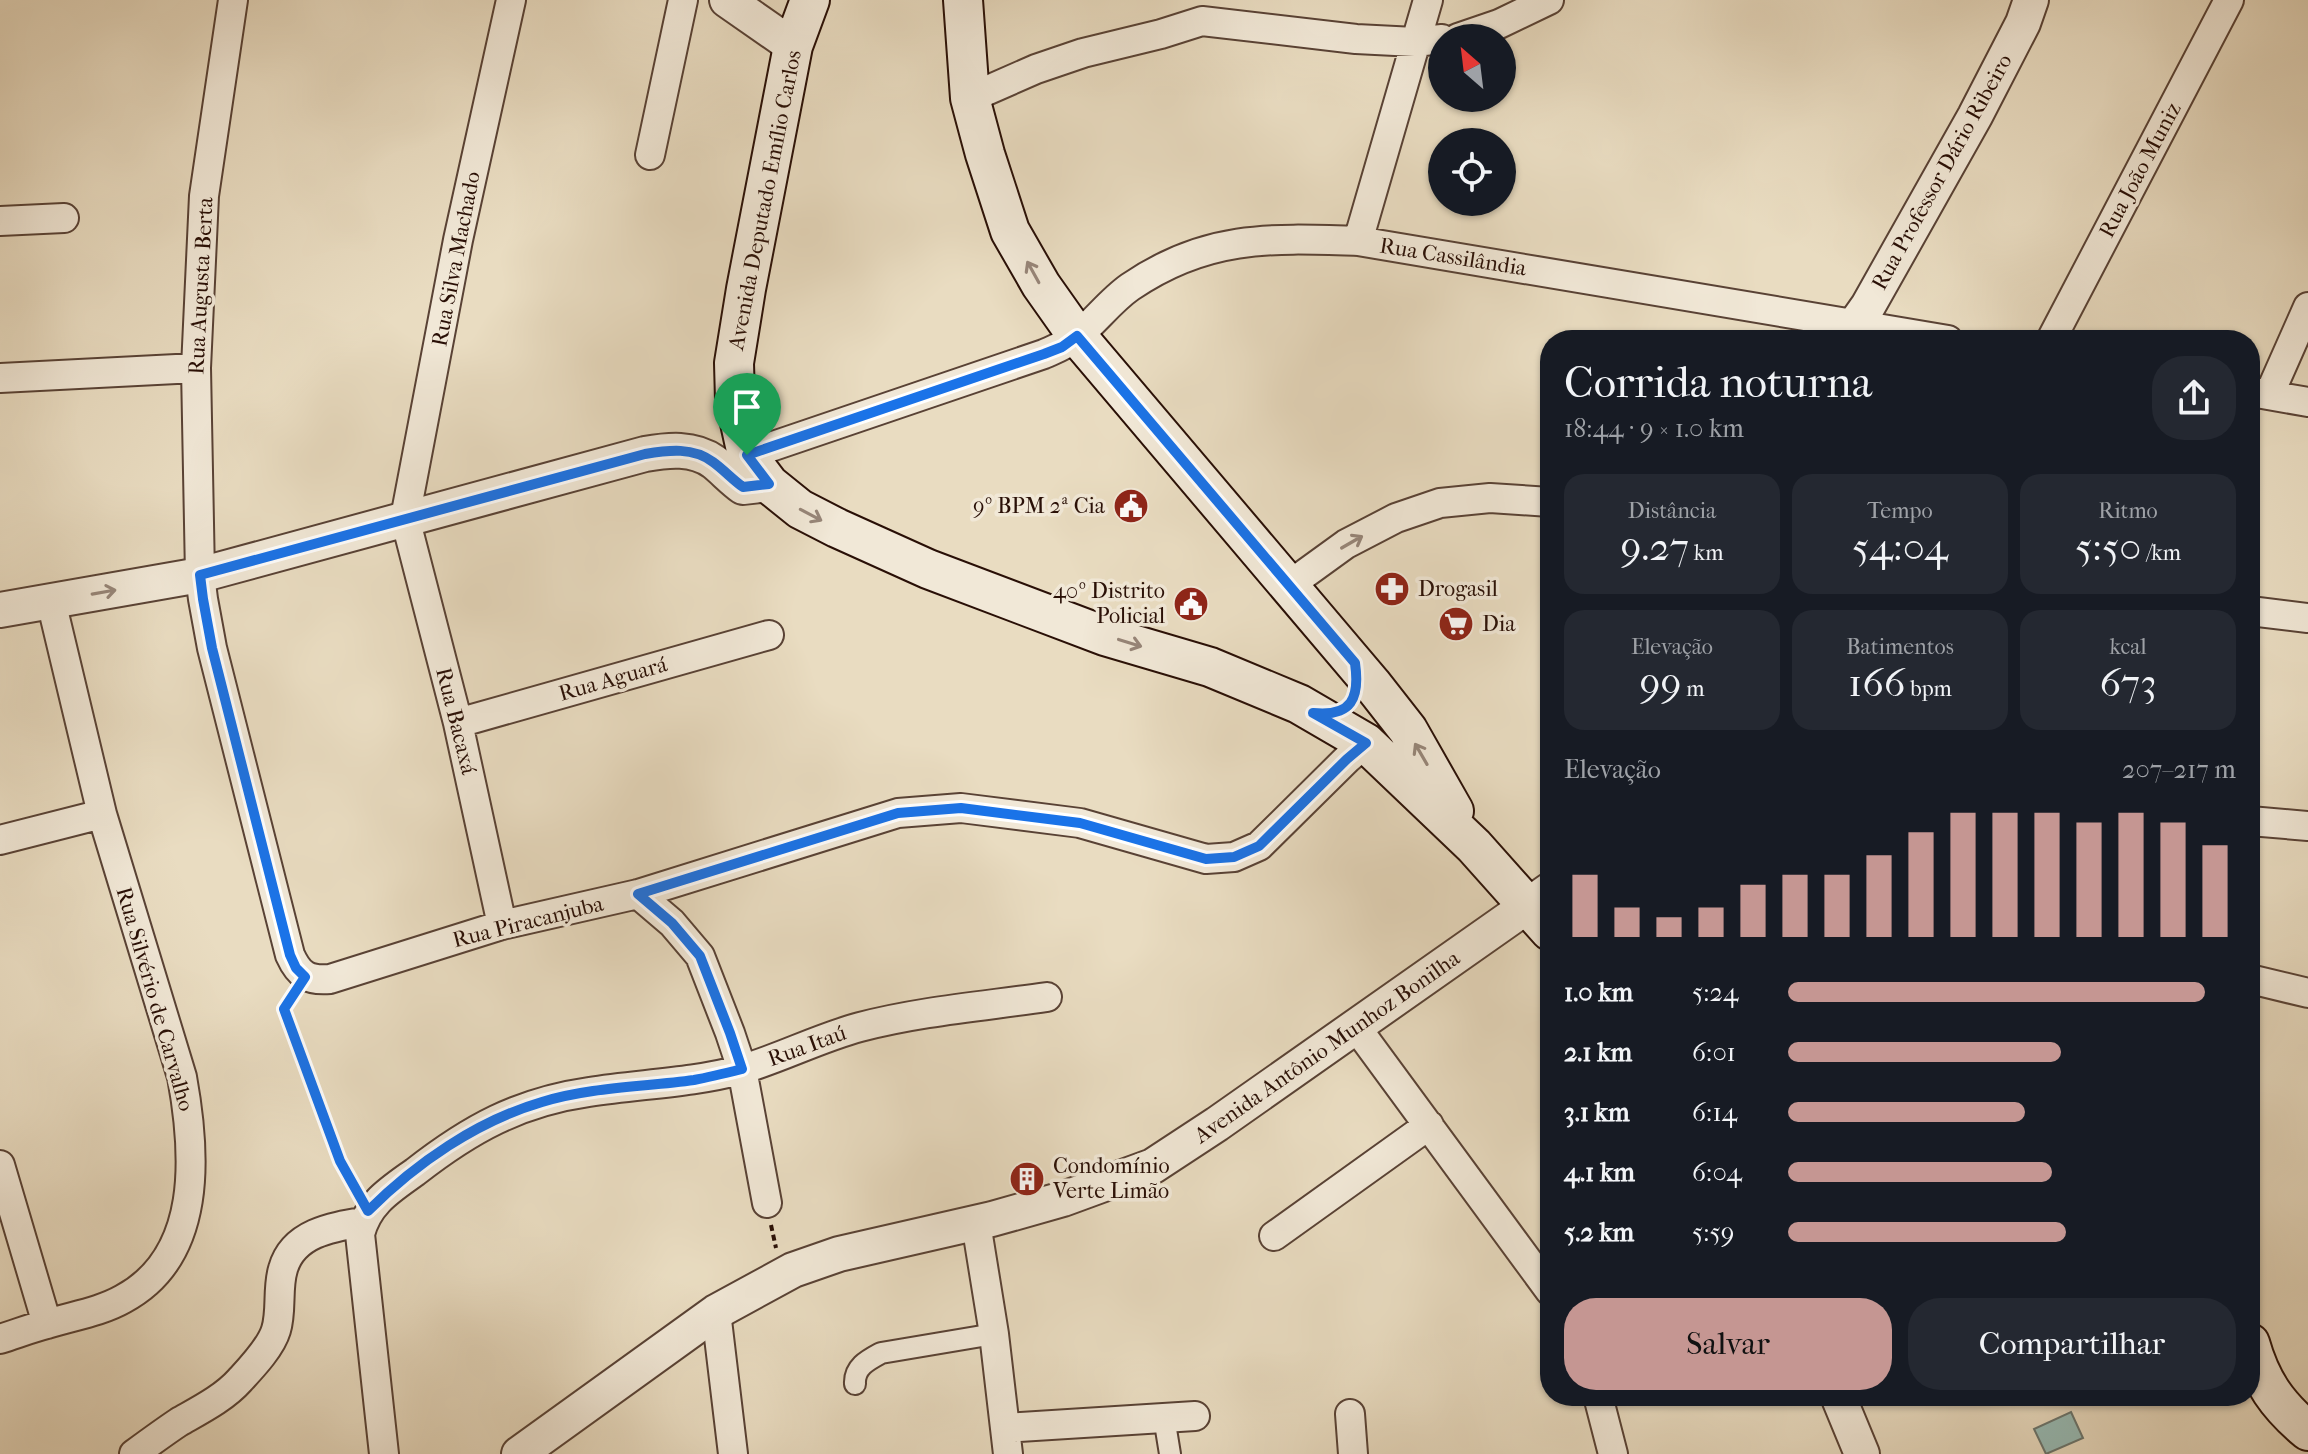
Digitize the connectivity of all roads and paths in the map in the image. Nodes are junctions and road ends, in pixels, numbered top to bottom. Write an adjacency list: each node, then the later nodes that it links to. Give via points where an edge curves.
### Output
1 (233, 0): 27 (street, Rua Augusta Berta, via 204,196)
2 (511, 0): 33 (street, Rua Silva Machado)
3 (683, 0): 18 (street)
4 (727, 0): 16 (street)
5 (810, 0): 16 (main road, Avenida Deputado Emílio Carlos)
6 (963, 0): 17 (main road)
7 (1428, 0): 12 (street)
8 (1549, 0): 13 (street)
9 (2031, 0): 24 (street, Rua Professor Dário Ribeiro, via 1975,116)
10 (2229, 0): 25 (street, Rua João Muniz)
11 (1200, 10): 14 (street, via 1356,39); 17 (street)
12 (1429, 24)
13 (1499, 24)
14 (1428, 41)
15 (1428, 44): 21 (street)
16 (793, 46): 31 (main road, Avenida Deputado Emílio Carlos, via 734,363 735,400)
17 (970, 98): 26 (main road, one-way to 17, via 1010,231)
18 (650, 155)
19 (64, 218): 20 (street)
20 (0, 221)
21 (1358, 241): 23 (street, Rua Cassilândia); 26 (street, Rua Cassilândia, via 1249,241 1208,248 1128,288)
22 (2308, 307): 29 (street)
23 (1838, 330)
24 (1850, 330)
25 (2056, 330)
26 (1077, 336): 31 (street, Rua Cassilândia, via 1062,347); 35 (main road)
27 (196, 368): 28 (street); 34 (street, Rua Augusta Berta)
28 (0, 378)
29 (2260, 393): 30 (street)
30 (2308, 402)
31 (758, 470): 33 (street, via 743,487 712,461 669,450); 42 (main road, one-way to 42, via 800,509 928,569 1105,636 1210,667)
32 (1540, 501): 35 (street, one-way to 32, via 1346,544 1440,503 1490,498)
33 (405, 518): 34 (street); 43 (street, Rua Bacaxá)
34 (200, 575): 36 (street, one-way to 34); 54 (street, Rua Augusta Berta, via 212,648 286,940)
35 (1288, 586): 41 (main road)
36 (51, 601): 37 (street); 45 (street, Rua Silvério de Carvalho)
37 (0, 610)
38 (2260, 612): 39 (street)
39 (2308, 618)
40 (769, 635): 43 (street, Rua Aguará)
41 (1355, 663): 42 (main road, via 1354,700 1338,713); 49 (main road, one-way to 41, via 1408,730)
42 (1313, 713): 44 (main road)
43 (458, 723): 53 (street, Rua Bacaxá)
44 (1366, 743): 49 (main road); 50 (street, Rua Piracanjuba, via 1259,846 1234,857 1206,859 1080,823 961,808 898,813)
45 (102, 814): 48 (street); 69 (street, Rua Silvério de Carvalho, via 182,1077 192,1166 186,1214 173,1249 152,1280 122,1299)
46 (2260, 822): 47 (street)
47 (2308, 826)
48 (0, 840)
49 (1474, 846): 51 (main road)
50 (638, 894): 53 (street, Rua Piracanjuba); 59 (street, via 700,956)
51 (1540, 911)
52 (1540, 918): 58 (street, Avenida Antônio Munhoz Bonilha, via 1487,935)
53 (502, 925): 54 (street, Rua Piracanjuba, via 330,979)
54 (305, 977): 63 (path, via 284,1009)
55 (2260, 981): 56 (street)
56 (2308, 993)
57 (1047, 997): 59 (street, Rua Itaú, via 860,1027)
58 (1356, 1027): 60 (street); 64 (street, Avenida Antônio Munhoz Bonilha, via 1153,1166 1077,1195)
59 (742, 1069): 62 (street); 63 (street, Rua Itaú, via 588,1092 500,1117 465,1135 387,1192)
60 (1429, 1125): 65 (street); 67 (street)
61 (0, 1165): 69 (street)
62 (767, 1203): 66 (path)
63 (366, 1216): 82 (street, via 301,1241 283,1269 276,1330 239,1382); 83 (street, via 360,1245)
64 (976, 1223): 66 (street, Avenida Antônio Munhoz Bonilha, via 839,1254); 70 (street)
65 (1274, 1236)
66 (781, 1276): 68 (street, Avenida Antônio Munhoz Bonilha)
67 (1540, 1277)
68 (716, 1312): 81 (street, Avenida Antônio Munhoz Bonilha); 84 (street)
69 (47, 1324): 71 (street, Rua Silvério de Carvalho)
70 (994, 1334): 73 (street, via 881,1353 859,1368); 80 (street)
71 (0, 1339)
72 (2260, 1375): 79 (main road, via 2281,1408)
73 (855, 1384)
74 (1601, 1406): 87 (street)
75 (1842, 1406): 88 (street)
76 (1350, 1414): 86 (street)
77 (1195, 1416): 78 (street)
78 (1164, 1417): 80 (street); 85 (street)
79 (2308, 1431)
80 (1007, 1441)
81 (539, 1448)
82 (134, 1454)
83 (384, 1454)
84 (733, 1454)
85 (1170, 1454)
86 (1353, 1454)
87 (1613, 1454)
88 (1862, 1454)

